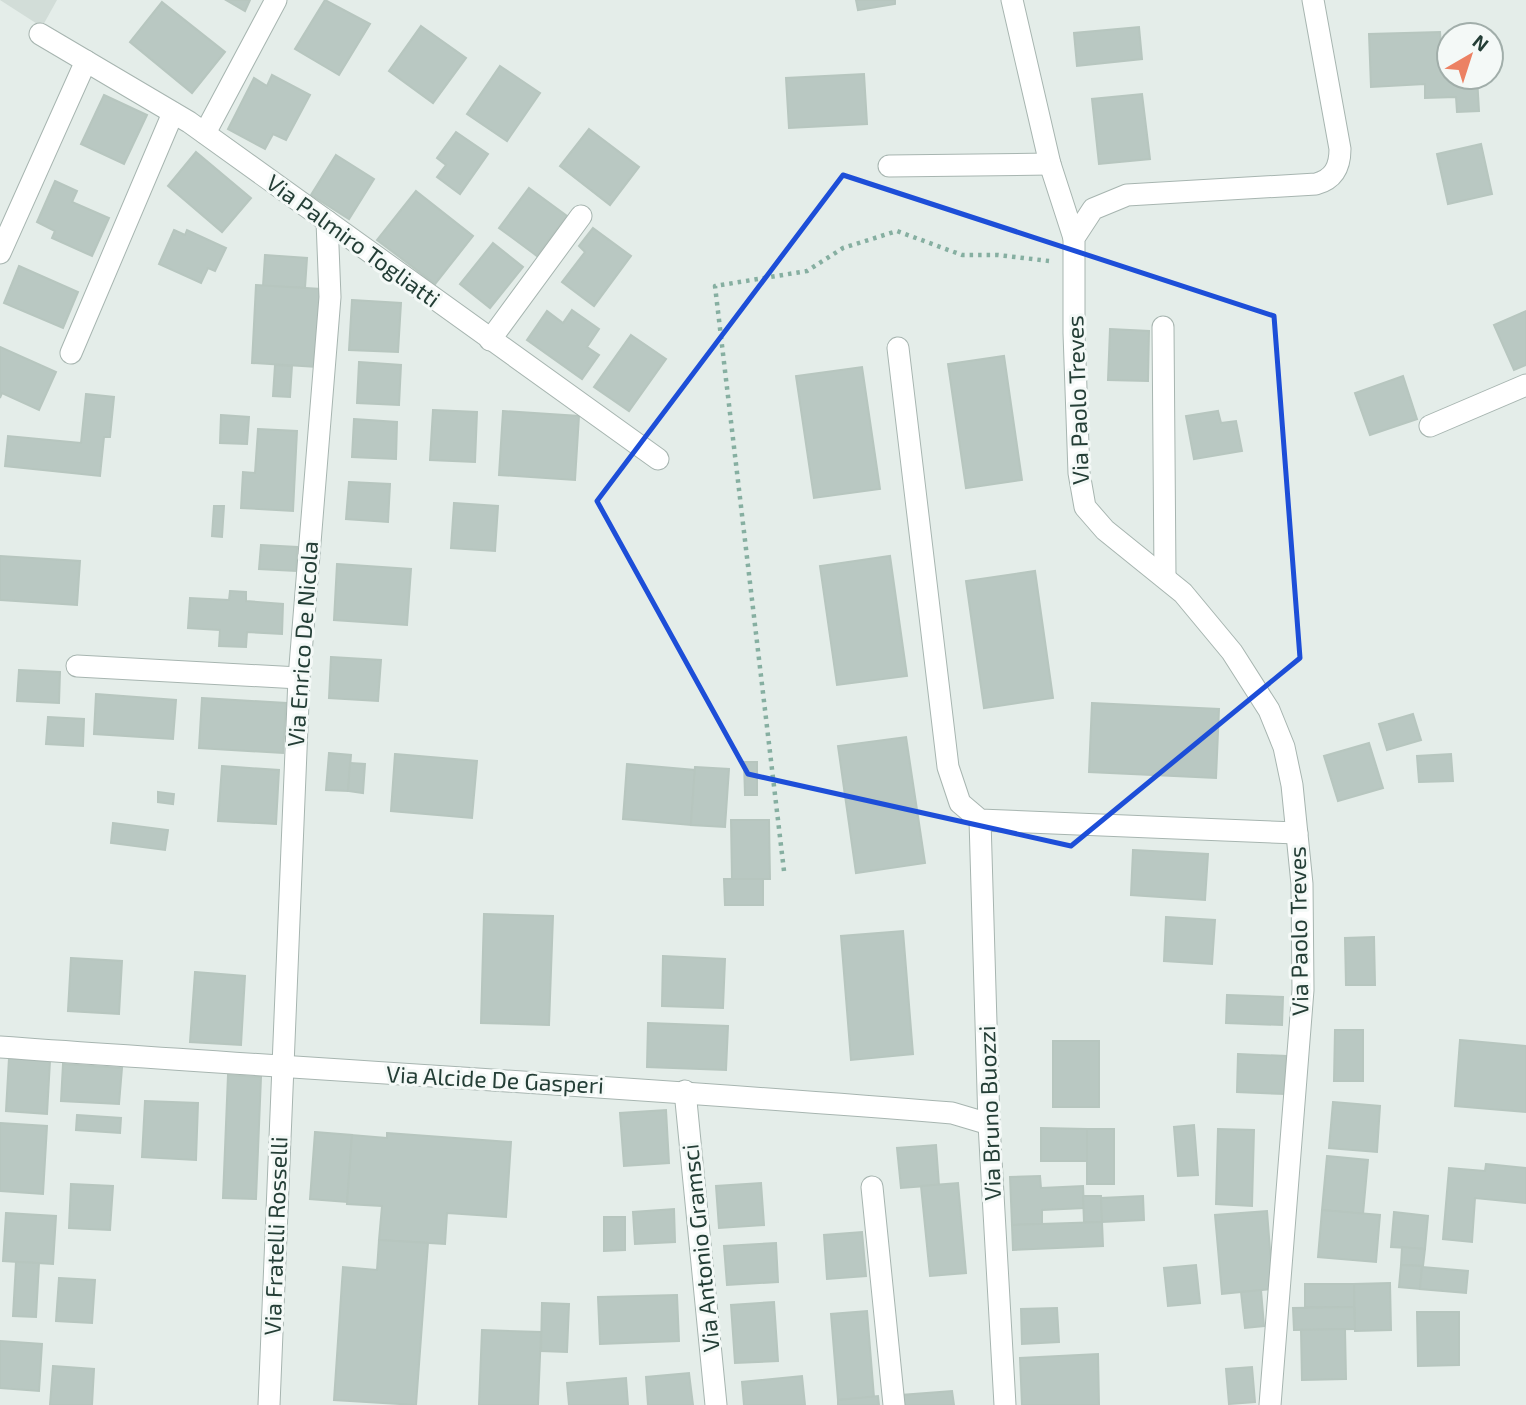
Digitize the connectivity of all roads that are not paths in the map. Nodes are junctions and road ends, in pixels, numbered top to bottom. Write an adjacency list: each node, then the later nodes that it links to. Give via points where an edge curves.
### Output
1 (276, 0): 7 (street)
2 (1013, 0): 8 (street, Via Paolo Treves)
3 (1313, 0): 12 (street, via 1340,149 1332,177 1315,184 1126,195 1093,209)
4 (40, 34): 5 (street, Via Palmiro Togliatti)
5 (86, 61): 6 (street, Via Palmiro Togliatti); 13 (street)
6 (173, 113): 7 (street, Via Palmiro Togliatti); 17 (street)
7 (205, 134): 11 (street, Via Palmiro Togliatti)
8 (1050, 164): 9 (street); 12 (street, Via Paolo Treves)
9 (889, 166)
10 (580, 216): 15 (street)
11 (327, 221): 15 (street, Via Palmiro Togliatti); 23 (street, Via Enrico De Nicola, via 330,298)
12 (1074, 238): 21 (street, Via Paolo Treves, via 1082,495 1093,518)
13 (0, 253)
14 (1163, 327): 21 (street)
15 (490, 340): 20 (street, Via Palmiro Togliatti)
16 (898, 348): 24 (street, via 948,767 960,803)
17 (71, 353)
18 (1526, 385): 19 (street)
19 (1430, 426)
20 (658, 459)
21 (1165, 576): 25 (street, Via Paolo Treves, via 1218,633 1269,710 1289,768)
22 (77, 666): 23 (street)
23 (299, 678): 27 (street, Via Enrico De Nicola)
24 (980, 820): 25 (street); 29 (street, Via Bruno Buozzi)
25 (1297, 833): 35 (street, Via Paolo Treves, via 1303,990)
26 (0, 1047): 27 (street, Via Alcide De Gasperi)
27 (282, 1068): 28 (street, Via Alcide De Gasperi); 31 (street, Via Fratelli Rosselli)
28 (685, 1091): 29 (street, Via Alcide De Gasperi, via 952,1113); 32 (street, Via Antonio Gramsci)
29 (989, 1124): 34 (street, Via Bruno Buozzi)
30 (872, 1187): 33 (street)
31 (269, 1405)
32 (716, 1405)
33 (894, 1405)
34 (1005, 1405)
35 (1270, 1405)

